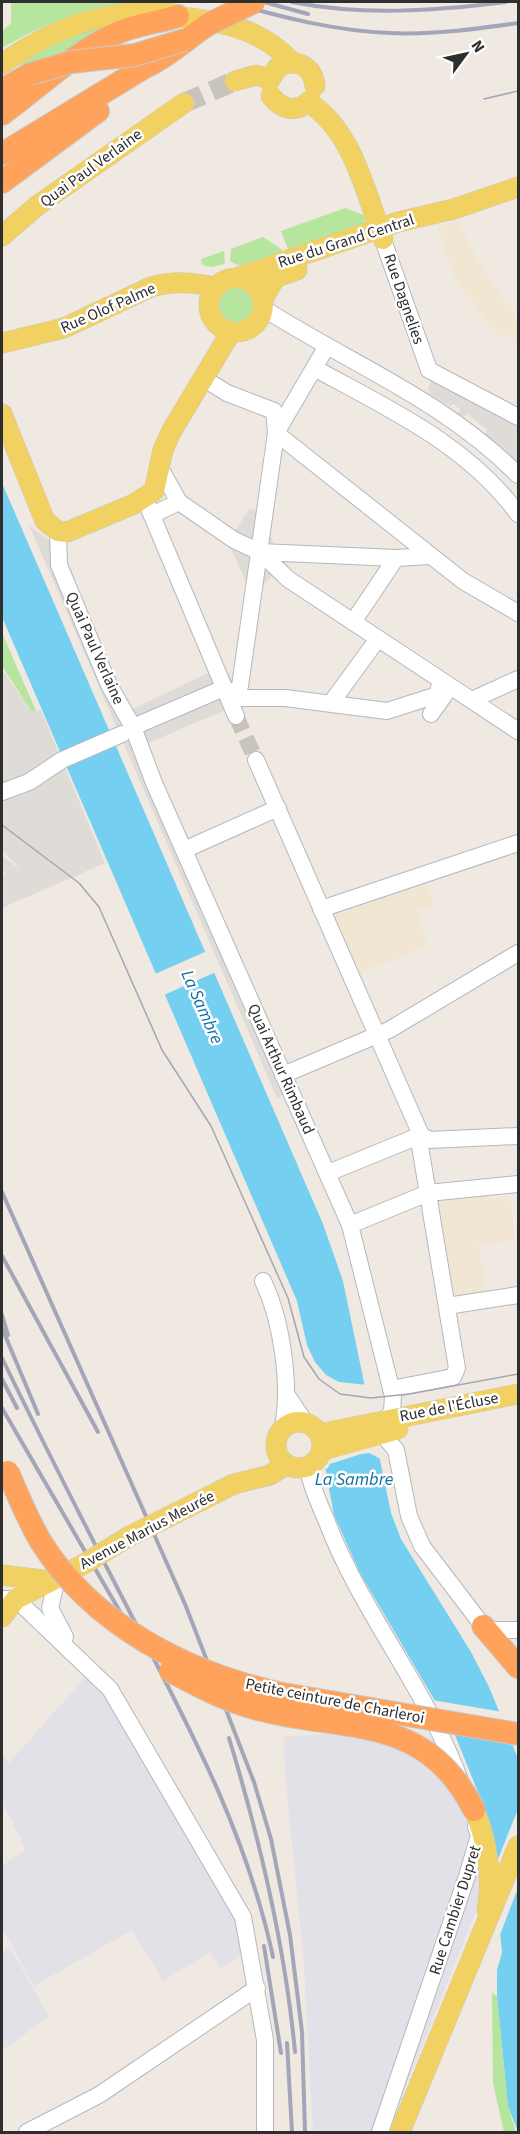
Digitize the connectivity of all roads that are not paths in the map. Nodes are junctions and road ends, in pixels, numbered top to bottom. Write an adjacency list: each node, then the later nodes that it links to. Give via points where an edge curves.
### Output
1 (254, 2): 3 (highway, bridge)
2 (178, 16): 5 (main road, via 249,30); 6 (main road, via 168,12 121,13 68,26); 12 (highway, via 114,34)
3 (184, 40): 4 (highway); 9 (highway, bridge, via 124,57 51,67)
4 (161, 60): 13 (highway); 14 (highway, via 152,76)
5 (292, 62): 8 (main road, via 278,67); 10 (main road, via 307,67 314,79)
6 (2, 64)
7 (235, 81): 8 (main road, via 256,75)
8 (270, 86): 10 (main road, via 284,108 301,107)
9 (2, 90)
10 (311, 96): 16 (main road, via 348,147)
11 (184, 104): 17 (main road, Quai Paul Verlaine, via 123,143)
12 (2, 114)
13 (2, 154)
14 (2, 182)
15 (519, 187): 16 (main road, Rue du Grand Central)
16 (381, 234): 18 (main road, Rue du Grand Central); 20 (main road, Rue du Grand Central, via 275,278); 25 (street, Rue Dagnelies)
17 (2, 236)
18 (239, 277): 19 (main road); 20 (main road, via 254,284)
19 (215, 287): 21 (main road, via 209,301 211,316); 22 (main road, Rue Olof Palme, via 164,283 64,328)
20 (263, 304): 21 (main road, via 252,327); 23 (street)
21 (231, 332): 26 (main road)
22 (2, 344)
23 (327, 346): 24 (street); 27 (street)
24 (316, 369): 30 (street); 33 (street, via 424,428)
25 (429, 370): 27 (street); 29 (street)
26 (203, 378): 30 (street, via 227,393 274,411); 31 (main road, via 171,432)
27 (417, 395): 32 (street, via 470,432)
28 (2, 414): 37 (main road, Quai Paul Verlaine)
29 (519, 417)
30 (276, 433): 38 (street); 39 (street)
31 (159, 468): 34 (street); 35 (main road)
32 (513, 470): 33 (street)
33 (492, 483): 36 (street)
34 (179, 502): 35 (street); 38 (street, via 234,540)
35 (148, 507): 37 (main road, via 67,532); 46 (street)
36 (519, 514)
37 (52, 526): 51 (street, Quai Paul Verlaine, via 59,565)
38 (261, 552): 40 (street); 42 (street, via 288,579); 46 (street, via 240,686)
39 (430, 556): 40 (street); 41 (street, via 473,588)
40 (396, 558): 42 (street)
41 (519, 613)
42 (353, 622): 43 (street)
43 (377, 640): 45 (street); 48 (street)
44 (519, 679): 47 (street)
45 (446, 684): 47 (street); 48 (street, via 437,695 387,711); 49 (street)
46 (230, 690): 48 (street, via 242,698); 50 (street); 51 (street)
47 (472, 700): 52 (street)
48 (331, 703)
49 (431, 714)
50 (236, 716)
51 (128, 731): 54 (street); 57 (street, Quai Arthur Rimbaud)
52 (519, 731)
53 (256, 760): 55 (street)
54 (2, 792)
55 (278, 808): 57 (street); 58 (street)
56 (519, 843): 58 (street)
57 (184, 850): 61 (street, Quai Arthur Rimbaud)
58 (321, 909): 60 (street)
59 (519, 953): 60 (street)
60 (377, 1034): 61 (street); 62 (street)
61 (283, 1075): 64 (street, Quai Arthur Rimbaud)
62 (421, 1135): 63 (street, via 429,1140); 64 (street); 66 (street)
63 (519, 1136)
64 (328, 1173): 67 (street, Quai Arthur Rimbaud)
65 (519, 1184): 66 (street)
66 (428, 1193): 67 (street); 70 (street)
67 (350, 1225): 71 (street, Quai Arthur Rimbaud)
68 (263, 1281): 72 (street, via 277,1320)
69 (519, 1295): 70 (street)
70 (447, 1306): 71 (street, Rue de l'Écluse, via 457,1368 453,1377)
71 (391, 1389): 75 (street, Quai Arthur Rimbaud, via 394,1403)
72 (286, 1394): 76 (street); 77 (street, Rue Cambier Dupret)
73 (519, 1394): 75 (main road, Rue de l'Écluse)
74 (519, 1404): 75 (main road, Rue de l'Écluse)
75 (380, 1426): 77 (main road); 85 (street, via 396,1450 409,1516 422,1546)
76 (283, 1427): 77 (main road, via 290,1423); 78 (main road, via 275,1441)
77 (314, 1443): 78 (main road, via 297,1468); 97 (street, Rue Cambier Dupret, via 344,1564 448,1748 479,1836)
78 (281, 1457): 81 (main road, Avenue Marius Meurée, bridge)
79 (2, 1458): 84 (highway, Petite ceinture de Charleroi, bridge, via 31,1522 56,1563 89,1600)
80 (2, 1577): 81 (main road); 82 (main road)
81 (54, 1579): 82 (main road, Avenue Marius Meurée); 87 (street, via 50,1608)
82 (9, 1599): 83 (main road, Avenue Marius Meurée); 87 (street)
83 (2, 1617)
84 (121, 1626): 89 (highway, Petite ceinture de Charleroi, bridge, via 180,1660 243,1685); 90 (highway, bridge, via 133,1645 167,1669 234,1702 382,1732 420,1746 455,1777)
85 (483, 1626): 86 (street); 88 (highway)
86 (519, 1630)
87 (84, 1665): 94 (street, via 110,1689 243,1917)
88 (519, 1666)
89 (519, 1734)
90 (474, 1810): 93 (main road, via 480,1824 488,1880 488,1907)
91 (519, 1846): 93 (main road)
92 (519, 1862): 99 (main road)
93 (480, 1936): 98 (main road)
94 (257, 1988): 95 (street, via 99,2095); 96 (street, via 266,2040)
95 (27, 2133)
96 (265, 2133)
97 (380, 2133)
98 (399, 2133)
99 (414, 2133)

